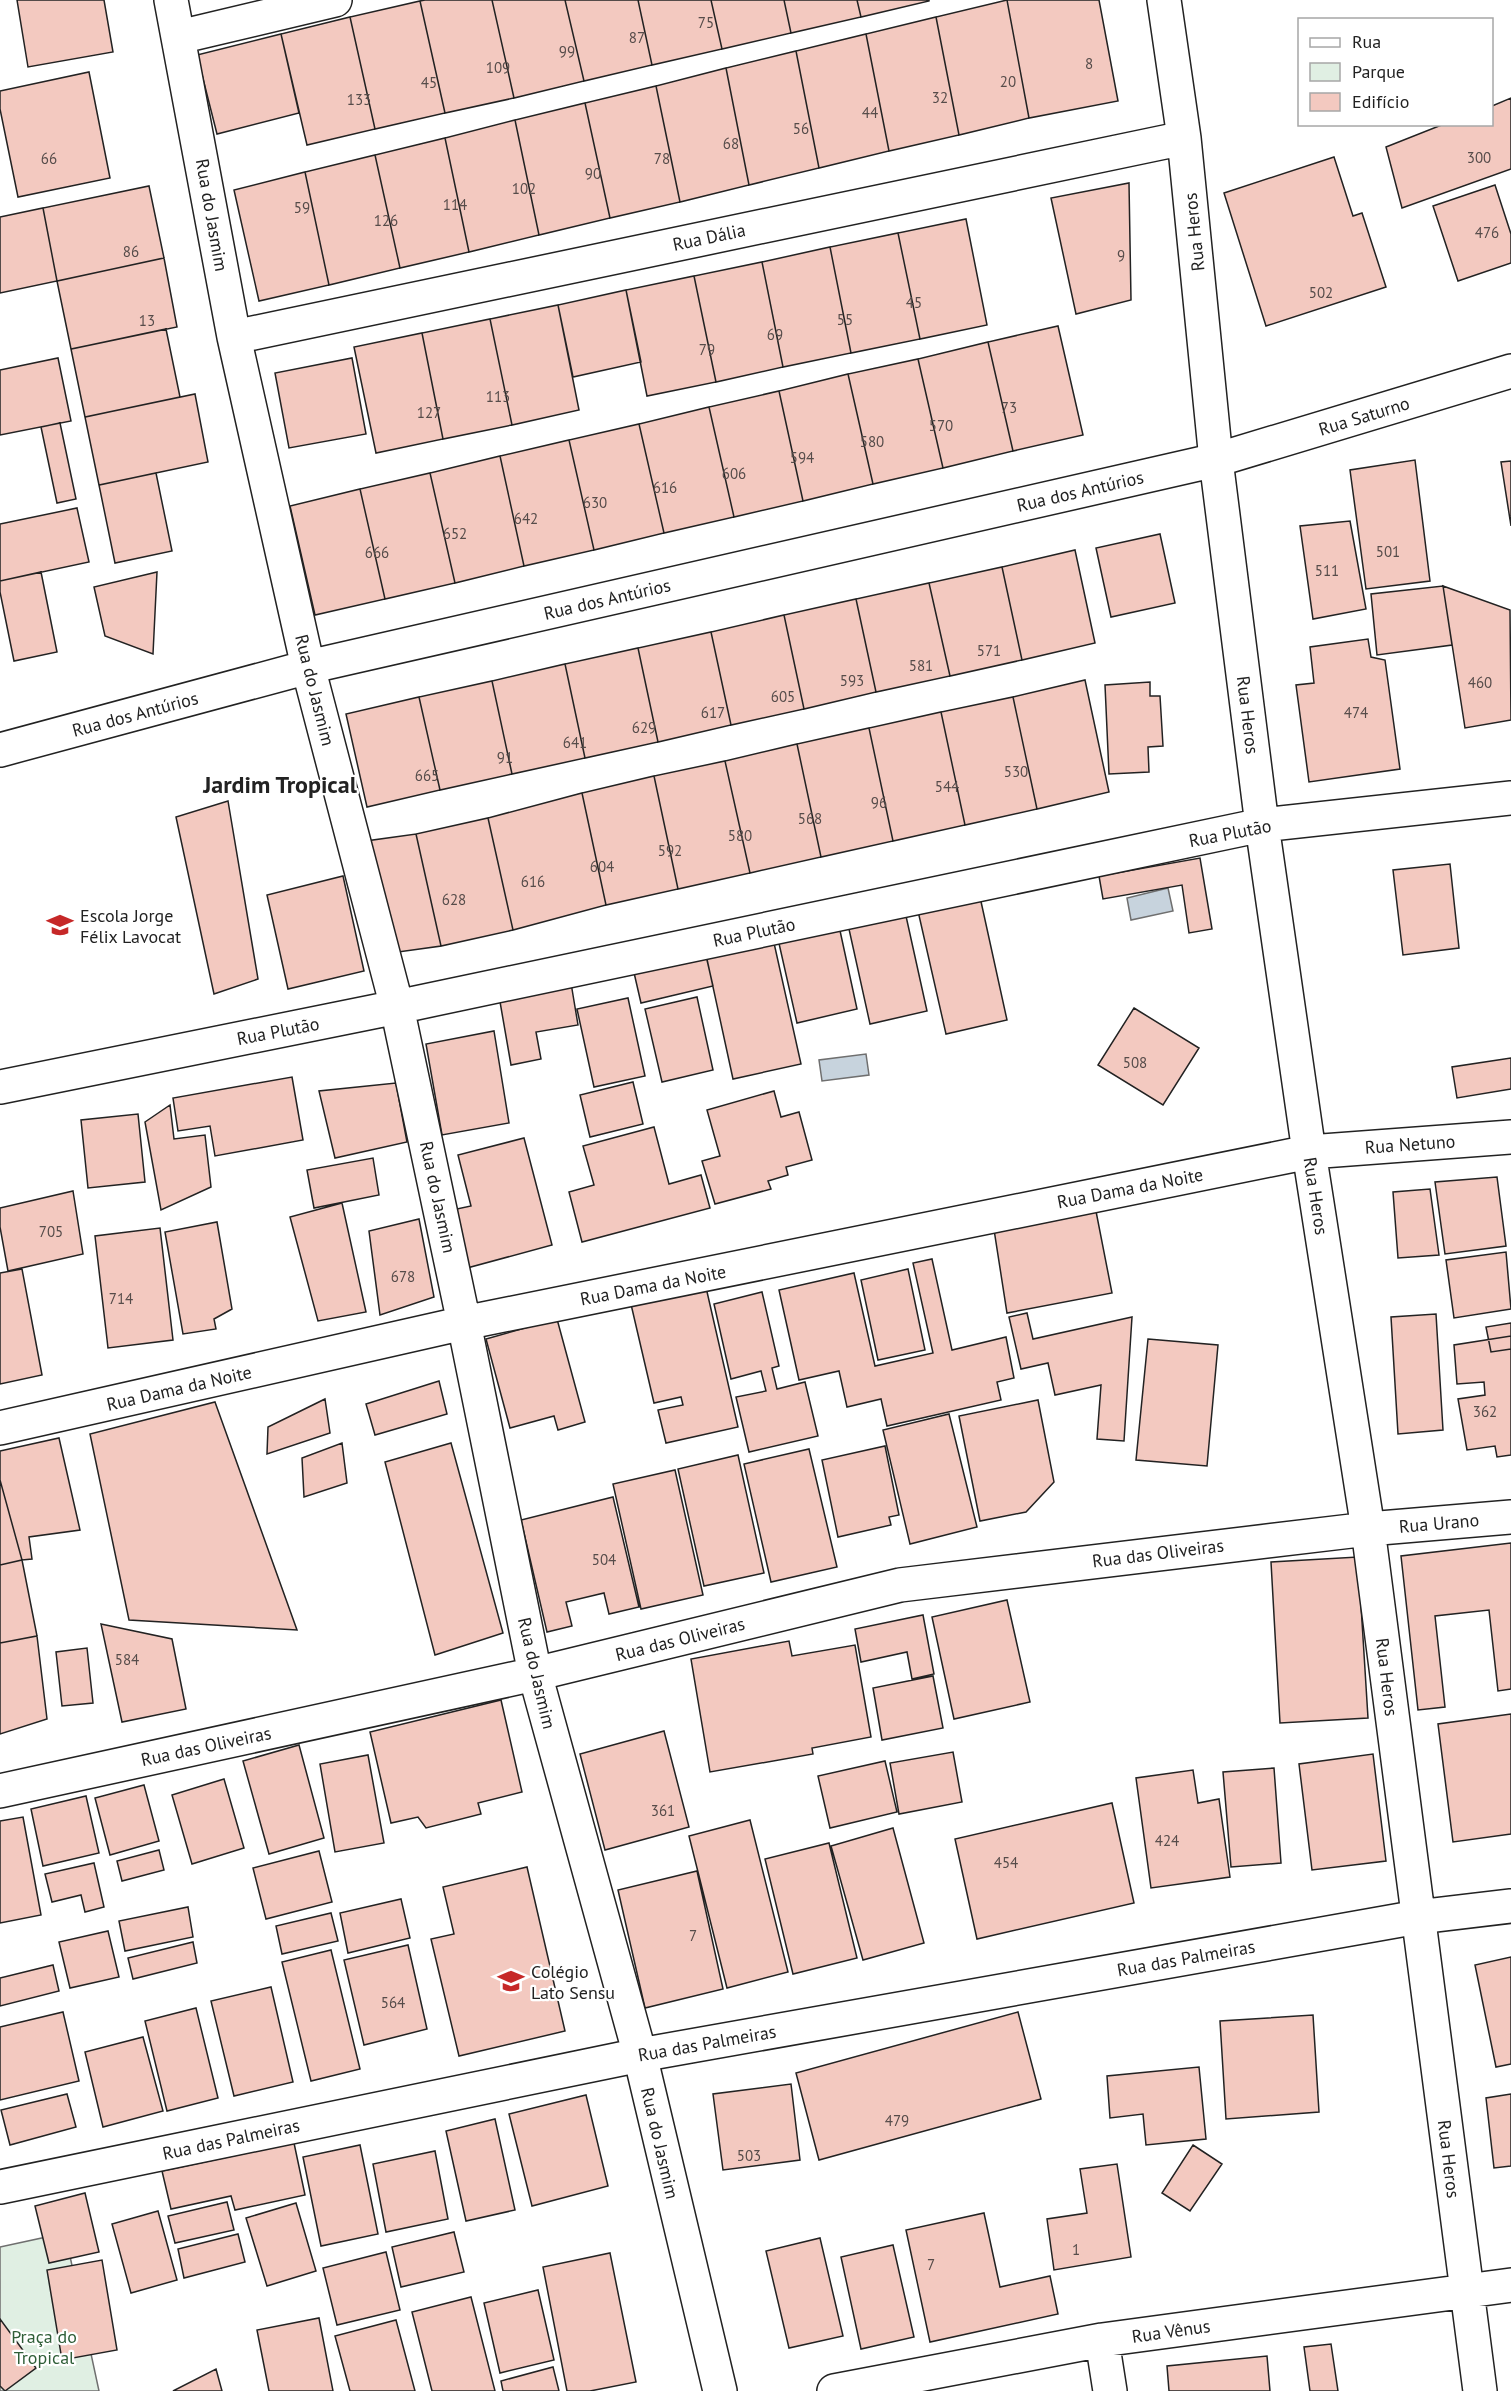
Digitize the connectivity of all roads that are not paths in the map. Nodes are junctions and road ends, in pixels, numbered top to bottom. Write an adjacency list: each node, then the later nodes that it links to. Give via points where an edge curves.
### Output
1 (171, 0): 4 (street, Rua do Jasmim)
2 (335, 0): 4 (street)
3 (1164, 0): 5 (street, Rua Heros)
4 (179, 37): 6 (street, Rua do Jasmim)
5 (1184, 138): 6 (street, Rua Dália); 8 (street, Rua Heros)
6 (234, 337): 9 (street, Rua do Jasmim)
7 (1511, 372): 8 (street, Rua Saturno)
8 (1216, 460): 9 (street, Rua dos Antúrios); 12 (street, Rua Heros)
9 (309, 667): 10 (street, Rua dos Antúrios); 13 (street, Rua do Jasmim)
10 (2, 742)
11 (1511, 798): 12 (street, Rua Plutão)
12 (1262, 825): 13 (street, Rua Plutão); 16 (street, Rua Heros)
13 (397, 1007): 14 (street, Rua Plutão); 17 (street, Rua do Jasmim)
14 (0, 1087)
15 (1511, 1137): 16 (street, Rua Netuno)
16 (1309, 1152): 17 (street, Rua Dama da Noite); 20 (street, Rua Heros)
17 (464, 1323): 18 (street, Rua Dama da Noite); 21 (street, Rua do Jasmim)
18 (0, 1428)
19 (1511, 1516): 20 (street, Rua Urano)
20 (1368, 1529): 21 (street, Rua das Oliveiras, via 900,1585); 24 (street, Rua Heros)
21 (535, 1674): 22 (street, Rua das Oliveiras); 25 (street, Rua do Jasmim)
22 (0, 1791)
23 (1511, 1906): 24 (street, Rua das Palmeiras)
24 (1418, 1917): 25 (street, Rua das Palmeiras); 28 (street, Rua Heros)
25 (640, 2055): 26 (street, Rua das Palmeiras); 30 (street, Rua do Jasmim)
26 (0, 2187)
27 (1511, 2285): 28 (street, Rua Vênus)
28 (1466, 2290): 29 (street, Rua Vênus); 33 (street, Rua Heros)
29 (1102, 2340): 31 (street, Rua Vênus); 32 (street)
30 (720, 2391)
31 (834, 2391)
32 (1110, 2391)
33 (1480, 2391)

